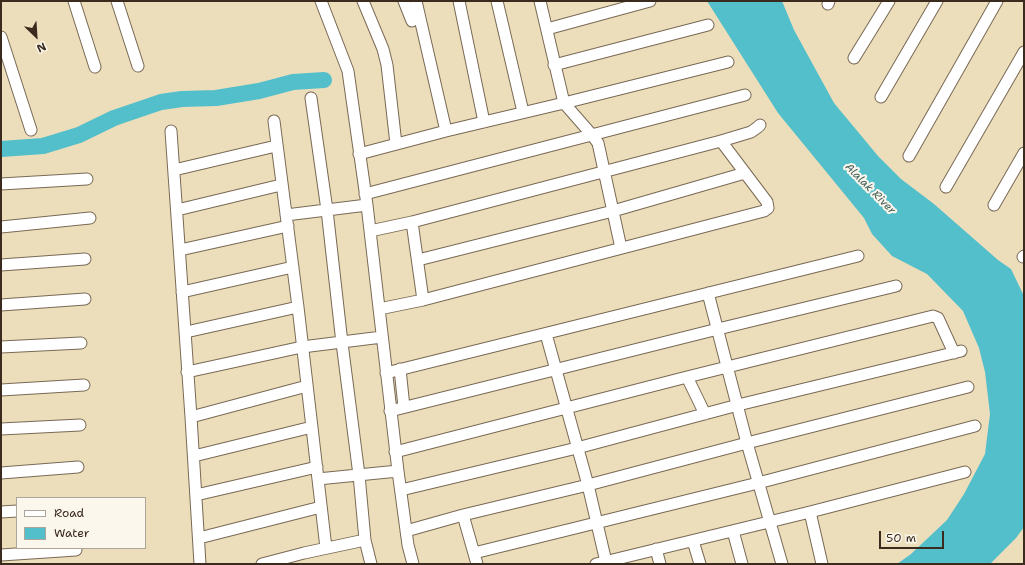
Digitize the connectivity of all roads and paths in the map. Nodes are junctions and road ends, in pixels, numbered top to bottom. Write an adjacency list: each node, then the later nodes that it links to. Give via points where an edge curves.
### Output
1 (74, 1): 23 (street)
2 (117, 1): 22 (street)
3 (321, 1): 40 (street, via 348,70)
4 (363, 1): 37 (street, via 387,65)
5 (404, 1): 14 (street)
6 (416, 1): 34 (street)
7 (459, 1): 30 (street)
8 (497, 1): 28 (street)
9 (540, 1): 16 (street)
10 (650, 1): 16 (street)
11 (888, 1): 19 (street)
12 (937, 1): 25 (street)
13 (997, 1): 41 (street)
14 (412, 21)
15 (708, 25): 21 (street)
16 (547, 29): 21 (street)
17 (1, 37): 32 (street)
18 (1024, 52): 48 (street)
19 (854, 58)
20 (728, 62): 27 (street)
21 (554, 65): 27 (street)
22 (138, 66)
23 (96, 67)
24 (745, 95): 35 (street)
25 (881, 97)
26 (311, 98): 53 (street)
27 (564, 103): 28 (street); 35 (street)
28 (523, 112): 30 (street)
29 (274, 121): 38 (street)
30 (484, 122): 34 (street)
31 (760, 124): 36 (street, via 751,132)
32 (30, 130)
33 (171, 130): 42 (street)
34 (446, 131): 37 (street)
35 (592, 134): 43 (street, via 598,143); 49 (street)
36 (722, 141): 43 (street); 44 (street)
37 (396, 144): 40 (street)
38 (276, 146): 42 (street); 47 (street)
39 (1024, 153): 51 (street)
40 (359, 154): 49 (street)
41 (909, 156)
42 (174, 170): 52 (street)
43 (605, 171): 54 (street); 57 (street)
44 (745, 173): 54 (street); 60 (street, via 767,202 768,208 764,211)
45 (87, 179): 46 (street)
46 (1, 184)
47 (281, 185): 52 (street); 56 (street)
48 (946, 187)
49 (365, 194): 50 (street)
50 (366, 205): 53 (street); 59 (street)
51 (994, 205)
52 (177, 210): 61 (street)
53 (327, 210): 56 (street); 80 (street)
54 (613, 211): 60 (street); 64 (street)
55 (90, 218): 58 (street)
56 (287, 221): 61 (street); 66 (street)
57 (412, 222): 59 (street); 64 (street)
58 (1, 227)
59 (370, 231): 74 (street)
60 (622, 248): 71 (street)
61 (180, 250): 68 (street)
62 (858, 256): 69 (street)
63 (86, 259): 65 (street)
64 (418, 260): 71 (street)
65 (1, 265)
66 (293, 267): 68 (street); 73 (street)
67 (896, 286): 75 (street)
68 (182, 292): 76 (street)
69 (708, 293): 75 (street); 77 (street)
70 (85, 299): 72 (street)
71 (424, 300): 74 (street)
72 (1, 305)
73 (298, 307): 76 (street); 82 (street)
74 (379, 309): 78 (street)
75 (718, 329): 83 (street); 85 (street)
76 (186, 332): 86 (street)
77 (546, 334): 84 (street); 85 (street)
78 (382, 338): 80 (street); 87 (street)
79 (81, 343): 81 (street)
80 (342, 343): 82 (street); 112 (street)
81 (1, 347)
82 (302, 347): 86 (street); 90 (street)
83 (727, 367): 88 (street); 93 (street); 93 (street, via 935,316 958,352)
84 (400, 369): 87 (street); 94 (street)
85 (556, 370): 94 (street); 95 (street)
86 (187, 372): 98 (street)
87 (386, 373): 96 (street)
88 (687, 377): 95 (street); 97 (street)
89 (84, 385): 92 (street)
90 (307, 386): 98 (street); 101 (street)
91 (968, 387): 103 (street)
92 (1, 390)
93 (738, 405): 97 (street); 103 (street)
94 (404, 407): 96 (street)
95 (566, 408): 104 (street); 105 (street)
96 (390, 411): 105 (street)
97 (705, 414): 104 (street)
98 (191, 417): 106 (street)
99 (80, 425): 102 (street)
100 (975, 426): 114 (street)
101 (312, 427): 106 (street); 108 (street)
102 (1, 429)
103 (747, 443): 114 (street); 115 (street)
104 (578, 448): 115 (street); 116 (street)
105 (395, 452): 109 (street)
106 (194, 456): 117 (street)
107 (78, 467): 111 (street)
108 (317, 467): 113 (street); 117 (street)
109 (398, 471): 112 (street); 116 (street)
110 (965, 472): 121 (street)
111 (1, 473)
112 (359, 475): 113 (street); 128 (street)
113 (318, 479): 118 (street)
114 (758, 482): 123 (street); 124 (street)
115 (588, 486): 122 (street); 124 (street)
116 (401, 490): 125 (street)
117 (196, 496): 127 (street)
118 (321, 507): 127 (street); 130 (street)
119 (16, 511): 120 (street)
120 (1, 512)
121 (810, 512): 123 (street); 144 (street)
122 (463, 515): 125 (street); 134 (street)
123 (770, 522): 126 (street); 143 (street)
124 (597, 523): 134 (street); 135 (street)
125 (406, 531): 139 (street)
126 (733, 531): 129 (street); 142 (street)
127 (199, 538): 136 (street)
128 (365, 540): 130 (street); 138 (street)
129 (693, 541): 131 (street); 141 (street)
130 (326, 548): 137 (street)
131 (656, 549): 135 (street); 140 (street)
132 (76, 550): 133 (street)
133 (1, 555)
134 (475, 559)
135 (609, 562)
136 (200, 564)
137 (262, 564)
138 (371, 564)
139 (413, 564)
140 (660, 564)
141 (700, 564)
142 (742, 564)
143 (782, 564)
144 (822, 564)

